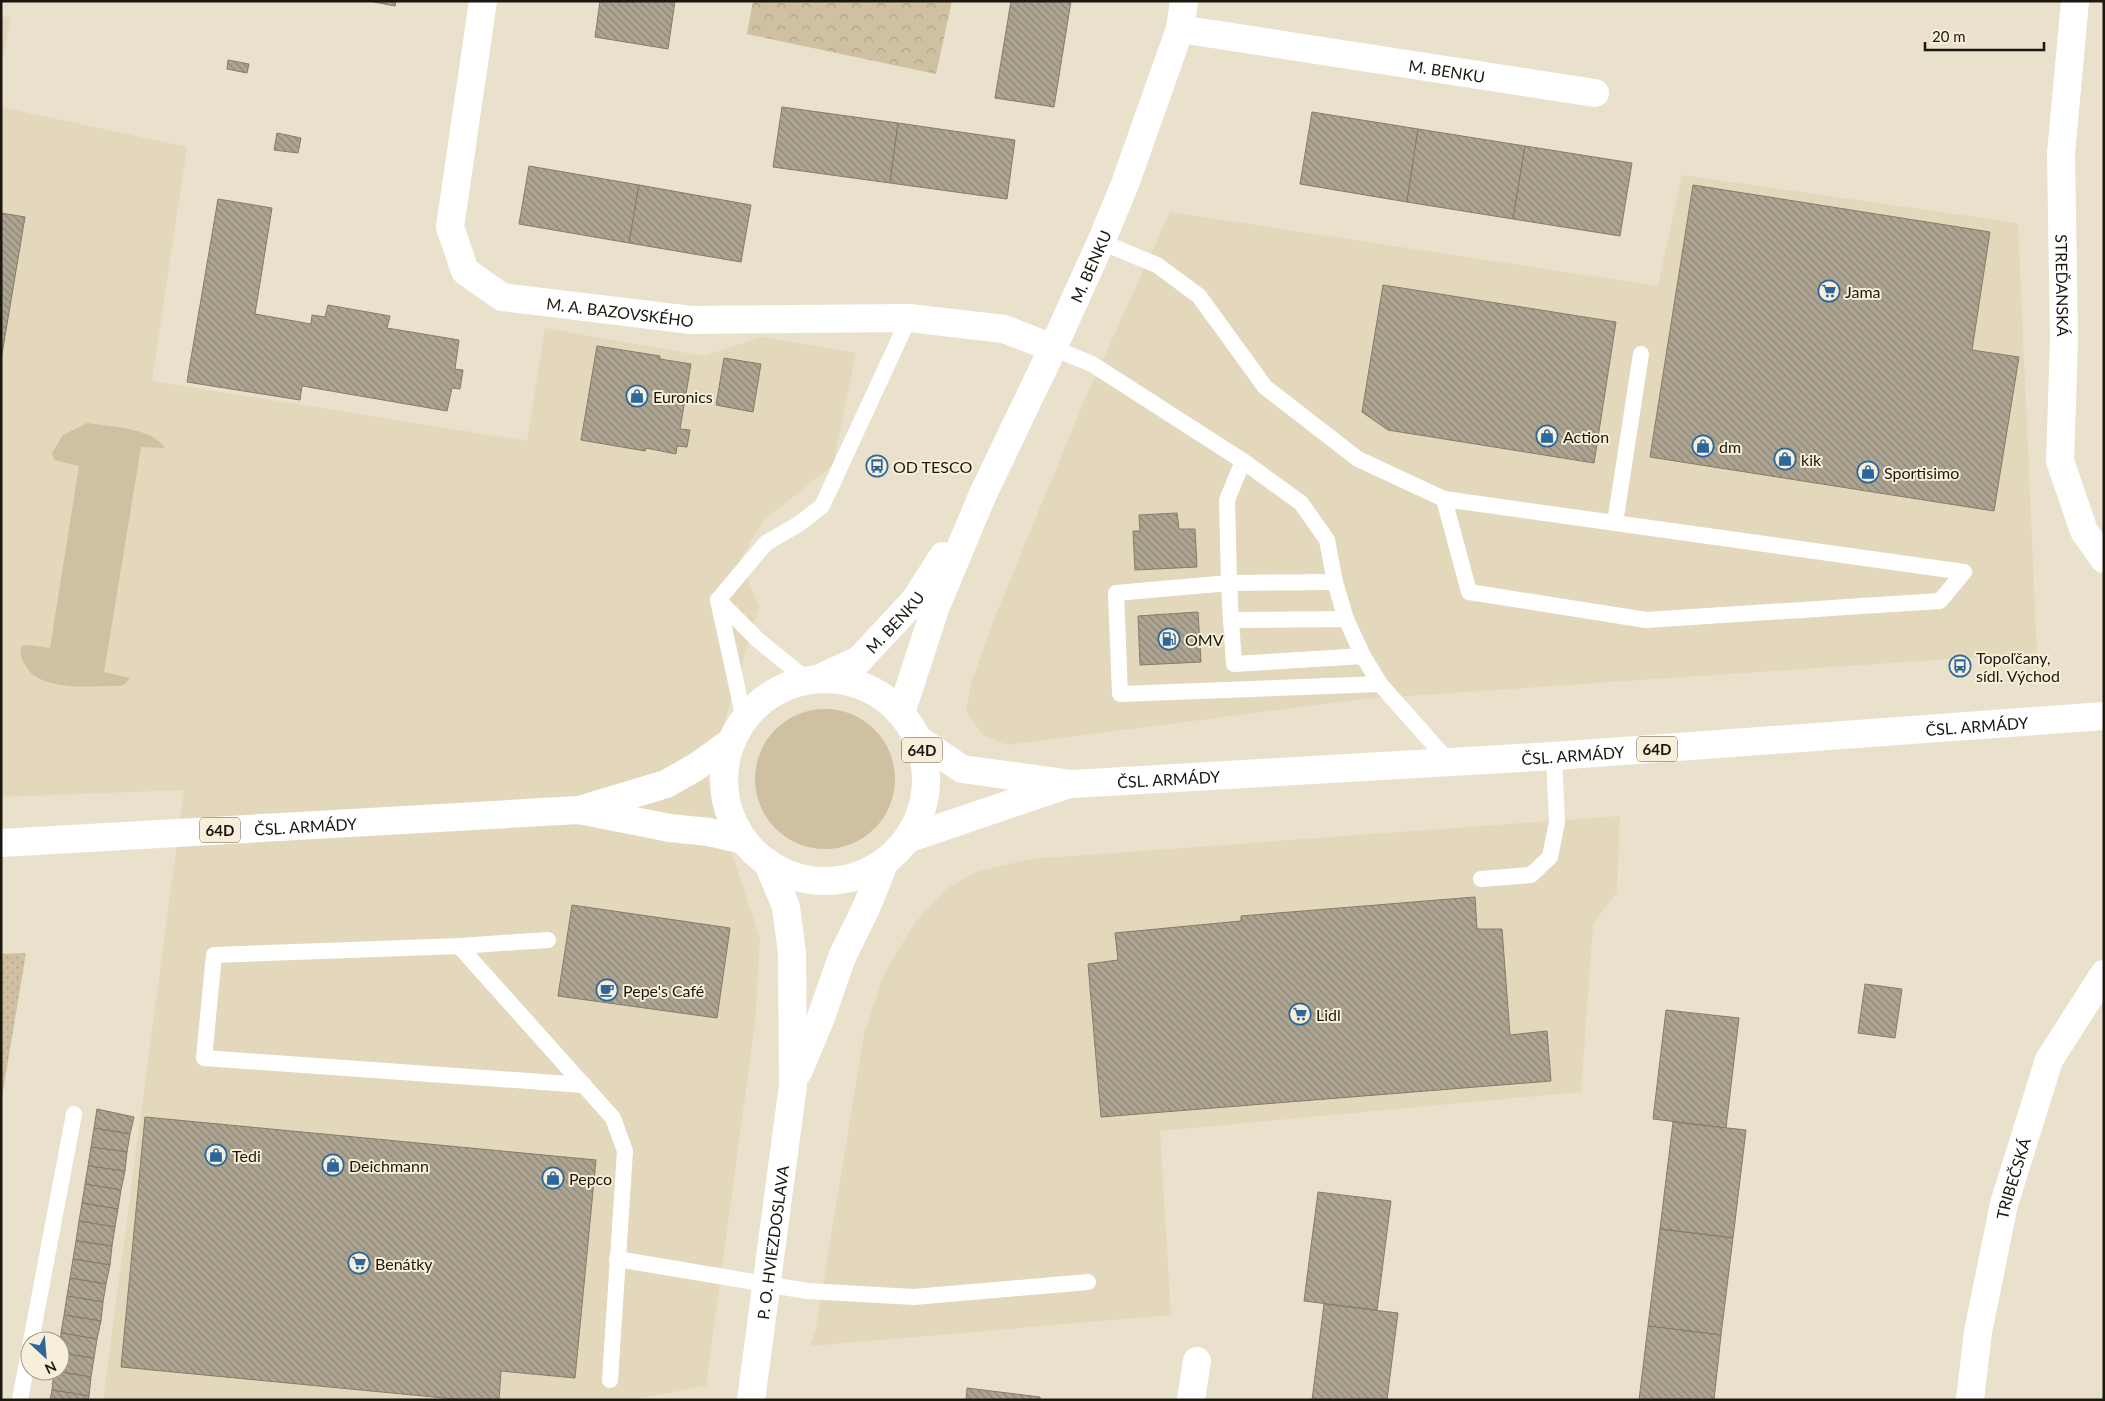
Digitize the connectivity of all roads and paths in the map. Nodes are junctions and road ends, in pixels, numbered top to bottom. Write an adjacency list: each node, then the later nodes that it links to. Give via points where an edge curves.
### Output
1 (483, 1): 7 (street, M. A. BAZOVSKÉHO, via 450,227 465,270 502,297 691,320)
2 (1184, 1): 4 (street, M. BENKU)
3 (2075, 1): 14 (street, STREĎANSKÁ, via 2061,154 2064,340 2060,460 2084,531)
4 (1180, 29): 5 (street, M. BENKU); 6 (street, M. BENKU)
5 (1595, 93)
6 (1101, 242): 8 (street, M. BENKU); 12 (lane, via 1157,265 1199,296 1265,387 1358,460)
7 (909, 318): 8 (street, M. A. BAZOVSKÉHO, via 1004,329); 17 (lane, via 822,506 766,543)
8 (1053, 348): 10 (lane, via 1092,364); 11 (street, M. BENKU)
9 (1641, 354): 13 (lane)
10 (1243, 461): 15 (lane, via 1301,503 1327,540); 16 (lane, via 1227,500)
11 (983, 494): 21 (street, M. BENKU, via 915,600 859,660); 23 (street, M. BENKU, via 936,606)
12 (1444, 499): 13 (lane); 13 (lane, via 1469,592 1646,620 1940,600 1964,572)
13 (1615, 523)
14 (2104, 559)
15 (1335, 582): 16 (lane); 18 (lane)
16 (1228, 584): 19 (lane); 22 (lane, via 1116,593 1120,694)
17 (718, 600): 21 (lane, via 758,640); 25 (lane)
18 (1346, 619): 19 (lane); 20 (lane)
19 (1232, 620): 20 (lane, via 1234,664)
20 (1363, 656): 22 (lane)
21 (813, 679): 23 (street, 64D, via 851,682 865,687 878,693); 25 (street, 64D, via 789,685 772,694 757,705)
22 (1380, 684): 28 (lane)
23 (902, 713): 26 (street, 64D)
24 (2104, 716): 27 (street, ČSL. ARMÁDY / 64D)
25 (738, 730): 30 (street, 64D, via 696,766 666,784); 32 (street, 64D, via 724,774 731,817)
26 (918, 739): 29 (street, ČSL. ARMÁDY / 64D, via 962,769); 31 (street, 64D, via 925,764 926,790 920,816)
27 (1554, 756): 28 (street, ČSL. ARMÁDY / 64D); 36 (lane, via 1557,822 1550,857 1531,875)
28 (1450, 763): 29 (street, ČSL. ARMÁDY / 64D)
29 (1072, 784): 31 (street, ČSL. ARMÁDY / 64D)
30 (579, 810): 32 (street, 64D); 33 (street, ČSL. ARMÁDY / 64D)
31 (907, 839): 34 (street, 64D)
32 (744, 840): 35 (street, 64D)
33 (1, 843)
34 (886, 861): 35 (street, 64D, via 858,875 828,880 796,877); 41 (street, P. O. HVIEZDOSLAVA, via 842,956 820,1020)
35 (768, 863): 41 (street, P. O. HVIEZDOSLAVA, via 786,907 792,953)
36 (1481, 879)
37 (548, 940): 38 (lane)
38 (459, 946): 40 (lane); 40 (lane, via 214,955 204,1058)
39 (2104, 974): 53 (street, TRIBEČSKÁ, via 2049,1060 2004,1204 1978,1332)
40 (584, 1085): 43 (lane, via 613,1118 625,1151)
41 (792, 1085): 45 (street, P. O. HVIEZDOSLAVA)
42 (74, 1114): 46 (lane)
43 (617, 1259): 45 (lane); 48 (lane)
44 (1088, 1282): 45 (lane, via 914,1297 807,1291)
45 (767, 1284): 51 (street, P. O. HVIEZDOSLAVA)
46 (33, 1331)
47 (1197, 1361): 52 (street)
48 (610, 1380)
49 (24, 1381): 50 (lane)
50 (20, 1400)
51 (751, 1400)
52 (1191, 1400)
53 (1970, 1400)

